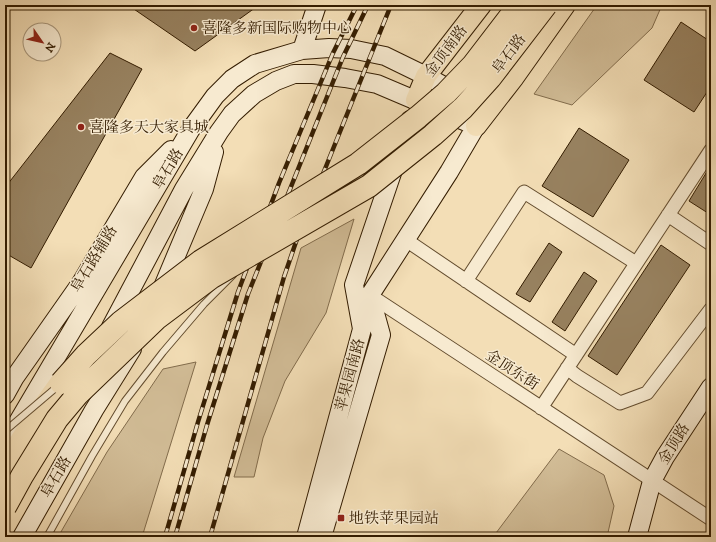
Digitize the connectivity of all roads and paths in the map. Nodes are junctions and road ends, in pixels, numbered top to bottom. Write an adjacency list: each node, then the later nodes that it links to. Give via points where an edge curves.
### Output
1 (317, 5): 6 (main road)
2 (481, 5): 7 (main road, 金顶南路)
3 (519, 5): 24 (highway, 阜石路, bridge, via 473,65 418,117 358,164 195,265 121,322)
4 (546, 5): 16 (highway, 阜石路, bridge, via 490,78 463,108 433,135 369,186)
5 (565, 5): 9 (main road)
6 (302, 50): 7 (main road, 阜石路, via 329,48 385,56); 10 (main road, 阜石路, via 255,64 232,79 215,96)
7 (426, 76): 8 (main road, 金顶南路); 9 (main road, 阜石路)
8 (416, 100): 9 (main road, 阜石路); 11 (main road, 阜石路, via 377,84 339,77 294,74 254,94 232,114); 19 (main road, 苹果园南路)
9 (482, 119): 14 (main road)
10 (191, 129): 26 (main road, 阜石路辅路, via 144,177 81,283); 29 (main road, 阜石路)
11 (219, 132): 33 (main road, 阜石路, via 184,190 120,312 44,439); 35 (main road, 阜石路, via 204,189 156,302 131,351 94,410)
12 (711, 150): 13 (street)
13 (668, 215): 15 (street); 17 (street)
14 (406, 240): 18 (street); 20 (main road)
15 (711, 244)
16 (262, 247): 32 (highway, 阜石路, bridge, via 212,277 156,318 78,394 57,419); 36 (lane, bridge, via 204,304 126,401)
17 (636, 263): 18 (street, via 524,192); 22 (street)
18 (466, 281): 22 (street)
19 (354, 285): 20 (street, 金顶东街); 37 (main road, 苹果园南路, via 362,329)
20 (370, 295): 27 (street, 金顶东街); 38 (main road, 苹果园南路, via 381,335)
21 (711, 309): 23 (street, via 647,393 620,403)
22 (576, 355): 23 (street)
23 (567, 368): 27 (street)
24 (61, 383): 28 (lane, bridge); 30 (highway, 阜石路, bridge, via 30,425)
25 (711, 387): 31 (main road, 金顶路, via 665,456)
26 (5, 395)
27 (541, 408): 31 (street, 金顶东街)
28 (5, 431)
29 (5, 444)
30 (5, 467)
31 (652, 481): 34 (street, 金顶东街); 39 (main road, 金顶路)
32 (5, 508)
33 (5, 516)
34 (711, 519)
35 (22, 537)
36 (47, 537)
37 (306, 537)
38 (322, 537)
39 (637, 537)

